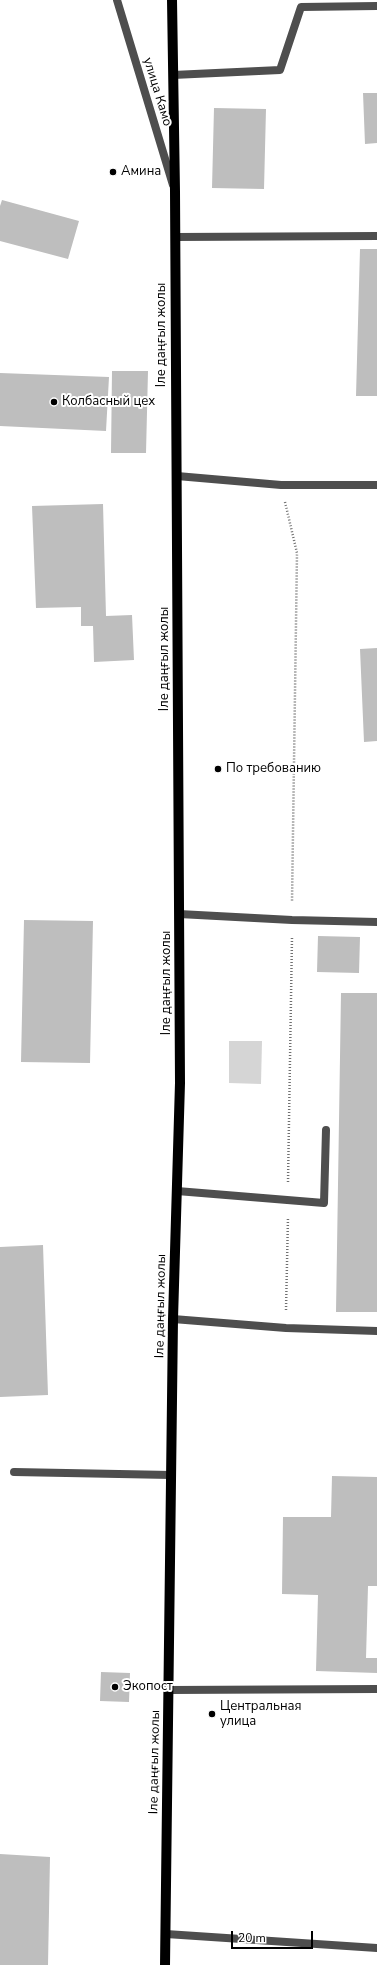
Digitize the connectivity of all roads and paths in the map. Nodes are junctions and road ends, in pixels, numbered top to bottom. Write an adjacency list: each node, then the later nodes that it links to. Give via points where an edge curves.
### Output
1 (117, 0): 5 (street, улица Камо)
2 (172, 0): 4 (main road, Іле даңғыл жолы)
3 (377, 6): 4 (street, via 301,6 280,70)
4 (173, 75): 5 (main road, Іле даңғыл жолы)
5 (174, 191): 7 (main road, Іле даңғыл жолы)
6 (377, 236): 7 (street)
7 (174, 237): 8 (main road, Іле даңғыл жолы)
8 (176, 476): 9 (street, via 281,484); 10 (main road, Іле даңғыл жолы)
9 (377, 485)
10 (179, 914): 11 (street); 13 (main road, Іле даңғыл жолы, via 180,1083)
11 (377, 922)
12 (326, 1130): 13 (street, via 324,1204)
13 (177, 1191): 14 (main road, Іле даңғыл жолы)
14 (173, 1319): 15 (street, via 286,1328); 17 (main road, Іле даңғыл жолы)
15 (377, 1331)
16 (14, 1472): 17 (street)
17 (171, 1475): 19 (main road, Іле даңғыл жолы)
18 (377, 1689): 19 (street)
19 (169, 1690): 20 (main road, Іле даңғыл жолы)
20 (166, 1934): 21 (street); 22 (main road, Іле даңғыл жолы)
21 (377, 1948)
22 (166, 1965)

